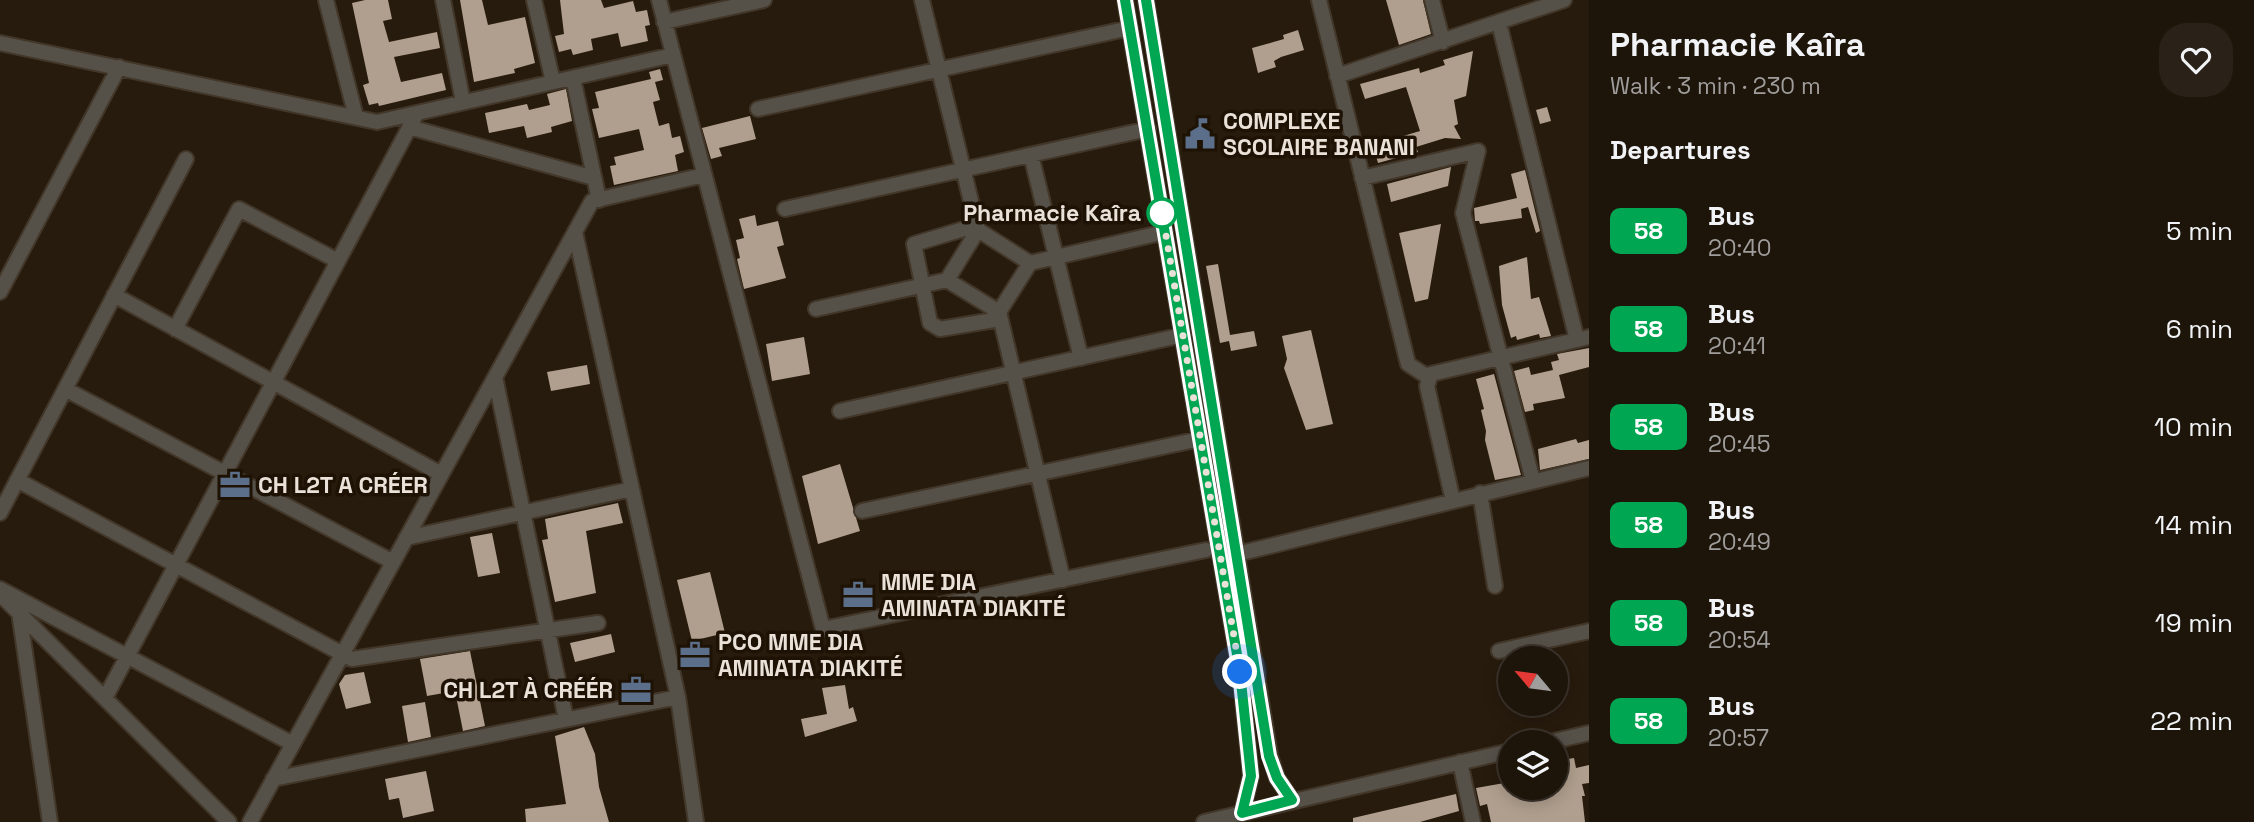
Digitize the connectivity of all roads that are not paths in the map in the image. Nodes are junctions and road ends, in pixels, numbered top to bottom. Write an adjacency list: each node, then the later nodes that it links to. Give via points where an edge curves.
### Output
1 (443, 0): 23 (street)
2 (534, 0): 22 (street)
3 (659, 0): 12 (street)
4 (764, 0): 12 (street)
5 (922, 0): 19 (street)
6 (1125, 0): 14 (street)
7 (1146, 0): 75 (street)
8 (1319, 0): 20 (street)
9 (1432, 0): 15 (street)
10 (1564, 0): 13 (street)
11 (330, 2): 26 (street)
12 (664, 22): 17 (street)
13 (1499, 23): 15 (street); 51 (street)
14 (1130, 28): 19 (street); 28 (street)
15 (1443, 41): 20 (street)
16 (0, 43): 18 (street)
17 (673, 55): 21 (street); 32 (street)
18 (119, 67): 26 (street); 45 (street)
19 (939, 70): 24 (street); 31 (street)
20 (1337, 76): 34 (street)
21 (573, 78): 22 (street); 33 (street)
22 (552, 82): 23 (street)
23 (463, 102): 25 (street)
24 (758, 110)
25 (417, 113): 26 (street, via 377,121); 27 (street)
26 (356, 117)
27 (409, 127): 33 (street); 41 (street)
28 (1148, 129): 29 (street); 39 (street)
29 (1031, 155): 31 (street); 40 (street)
30 (186, 159): 46 (street)
31 (963, 170): 36 (street); 37 (street)
32 (704, 175): 35 (street); 78 (street, via 823,629)
33 (594, 178): 35 (street)
34 (1362, 178): 52 (street, via 1478,150 1463,213); 56 (street, via 1408,364)
35 (599, 200): 38 (street, via 592,201)
36 (785, 209)
37 (977, 228): 42 (street); 43 (street); 44 (street, via 914,243)
38 (575, 232): 55 (street); 67 (street)
39 (1165, 232): 40 (street); 50 (street)
40 (1056, 257): 42 (street); 53 (street)
41 (338, 261): 49 (street, via 239,209); 57 (street)
42 (1030, 263): 48 (street)
43 (947, 280): 44 (street); 48 (street)
44 (921, 286): 47 (street); 48 (street, via 930,323 937,329)
45 (0, 292)
46 (114, 295): 49 (street); 58 (street)
47 (816, 309)
48 (1000, 316): 54 (street)
49 (175, 329): 57 (street)
50 (1183, 335): 53 (street); 60 (street)
51 (1583, 339): 52 (street)
52 (1501, 357): 56 (street, via 1435,371); 66 (street)
53 (1081, 358): 54 (street)
54 (1013, 372): 59 (street); 62 (street)
55 (495, 377): 64 (street); 72 (street)
56 (1428, 377): 69 (street)
57 (273, 382): 63 (street); 64 (street)
58 (65, 390): 63 (street); 65 (street)
59 (839, 411)
60 (1200, 439): 62 (street); 98 (street, via 1240,672 1251,776)
61 (1589, 468): 66 (street)
62 (1038, 473): 70 (street); 78 (street)
63 (224, 474): 76 (street); 77 (street)
64 (442, 474): 73 (street)
65 (17, 480): 71 (street); 77 (street)
66 (1534, 481): 68 (street)
67 (632, 489): 72 (street); 88 (street)
68 (1480, 493): 69 (street); 79 (street)
69 (1453, 501): 75 (street)
70 (862, 511)
71 (0, 513)
72 (523, 513): 73 (street); 83 (street)
73 (406, 538): 76 (street)
74 (1206, 550): 78 (street)
75 (1237, 554): 97 (street, via 1269,756)
76 (393, 562): 86 (street)
77 (176, 565): 86 (street); 87 (street)
78 (1063, 580)
79 (1495, 586)
80 (0, 591): 81 (street); 87 (street)
81 (19, 612): 89 (street); 99 (street)
82 (598, 623): 83 (street)
83 (548, 630): 86 (street, via 352,659); 90 (street)
84 (1589, 631): 85 (street)
85 (1522, 646)
86 (342, 653): 93 (street)
87 (127, 656): 89 (street); 93 (street)
88 (678, 697): 90 (street); 102 (street)
89 (105, 698): 100 (street)
90 (566, 719): 96 (street)
91 (1589, 733): 92 (street)
92 (1568, 738)
93 (293, 744): 96 (street)
94 (1498, 754): 95 (street)
95 (1460, 762): 97 (street); 104 (street)
96 (273, 779): 101 (street)
97 (1292, 800): 98 (street)
98 (1242, 813): 103 (street)
99 (50, 822)
100 (229, 822)
101 (250, 822)
102 (696, 822)
103 (1204, 822)
104 (1474, 822)

